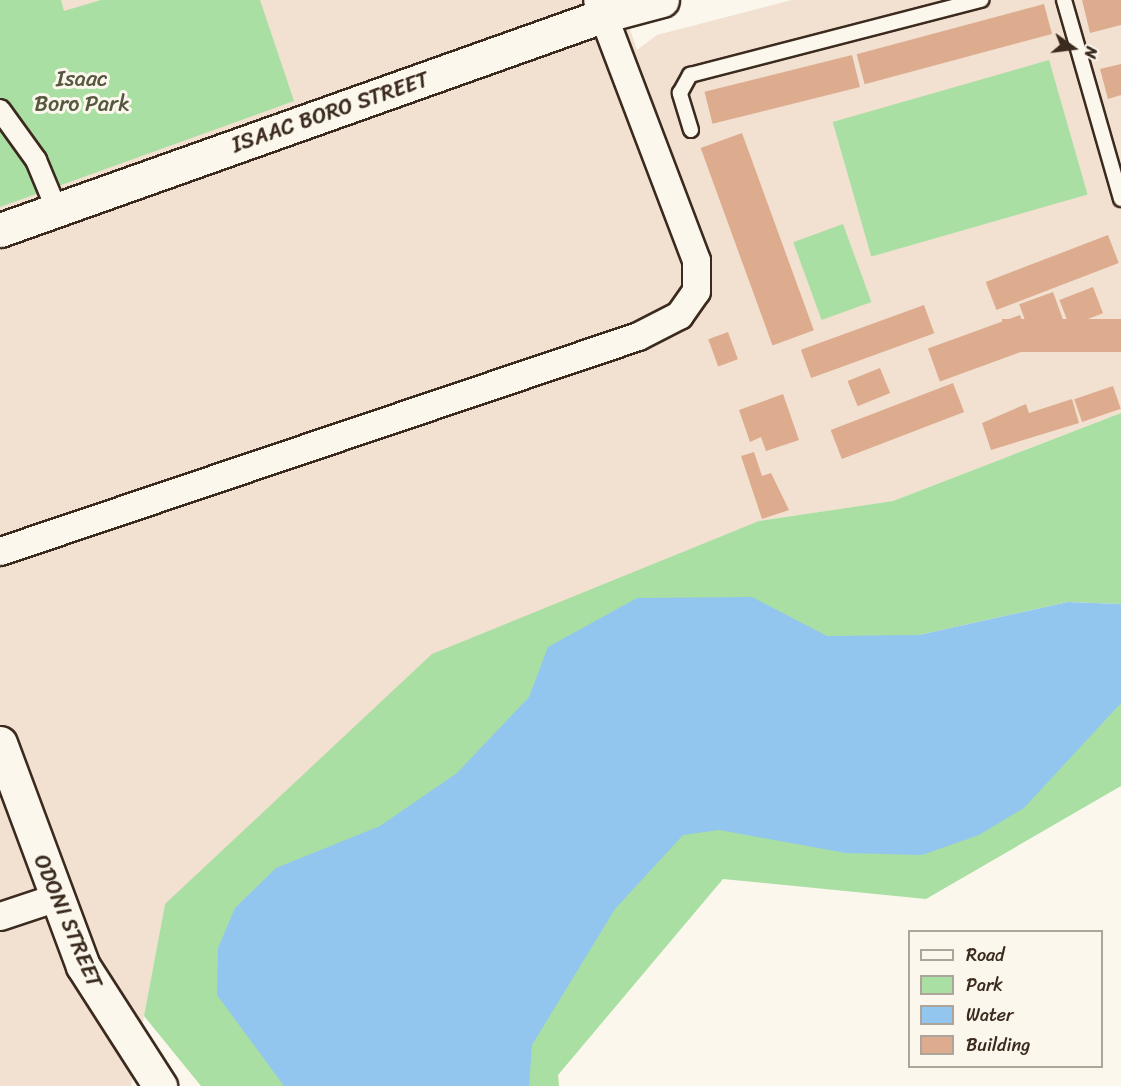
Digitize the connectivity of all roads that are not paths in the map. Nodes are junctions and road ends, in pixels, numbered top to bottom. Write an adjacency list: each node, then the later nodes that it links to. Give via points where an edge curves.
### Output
1 (662, 0): 4 (street, ISAAC BORO STREET)
2 (981, 0): 6 (lane, via 690,75 680,93)
3 (1064, 0): 7 (lane)
4 (599, 8): 8 (street, ISAAC BORO STREET); 10 (street, via 696,260 696,291 679,315 638,336)
5 (0, 110): 8 (street, via 36,160)
6 (691, 130)
7 (1121, 199)
8 (56, 208): 9 (street, ISAAC BORO STREET)
9 (0, 230)
10 (0, 550)
11 (0, 743): 12 (street, ODONI STREET)
12 (54, 898): 13 (street); 14 (street, ODONI STREET, via 103,1003)
13 (0, 916)
14 (160, 1086)

